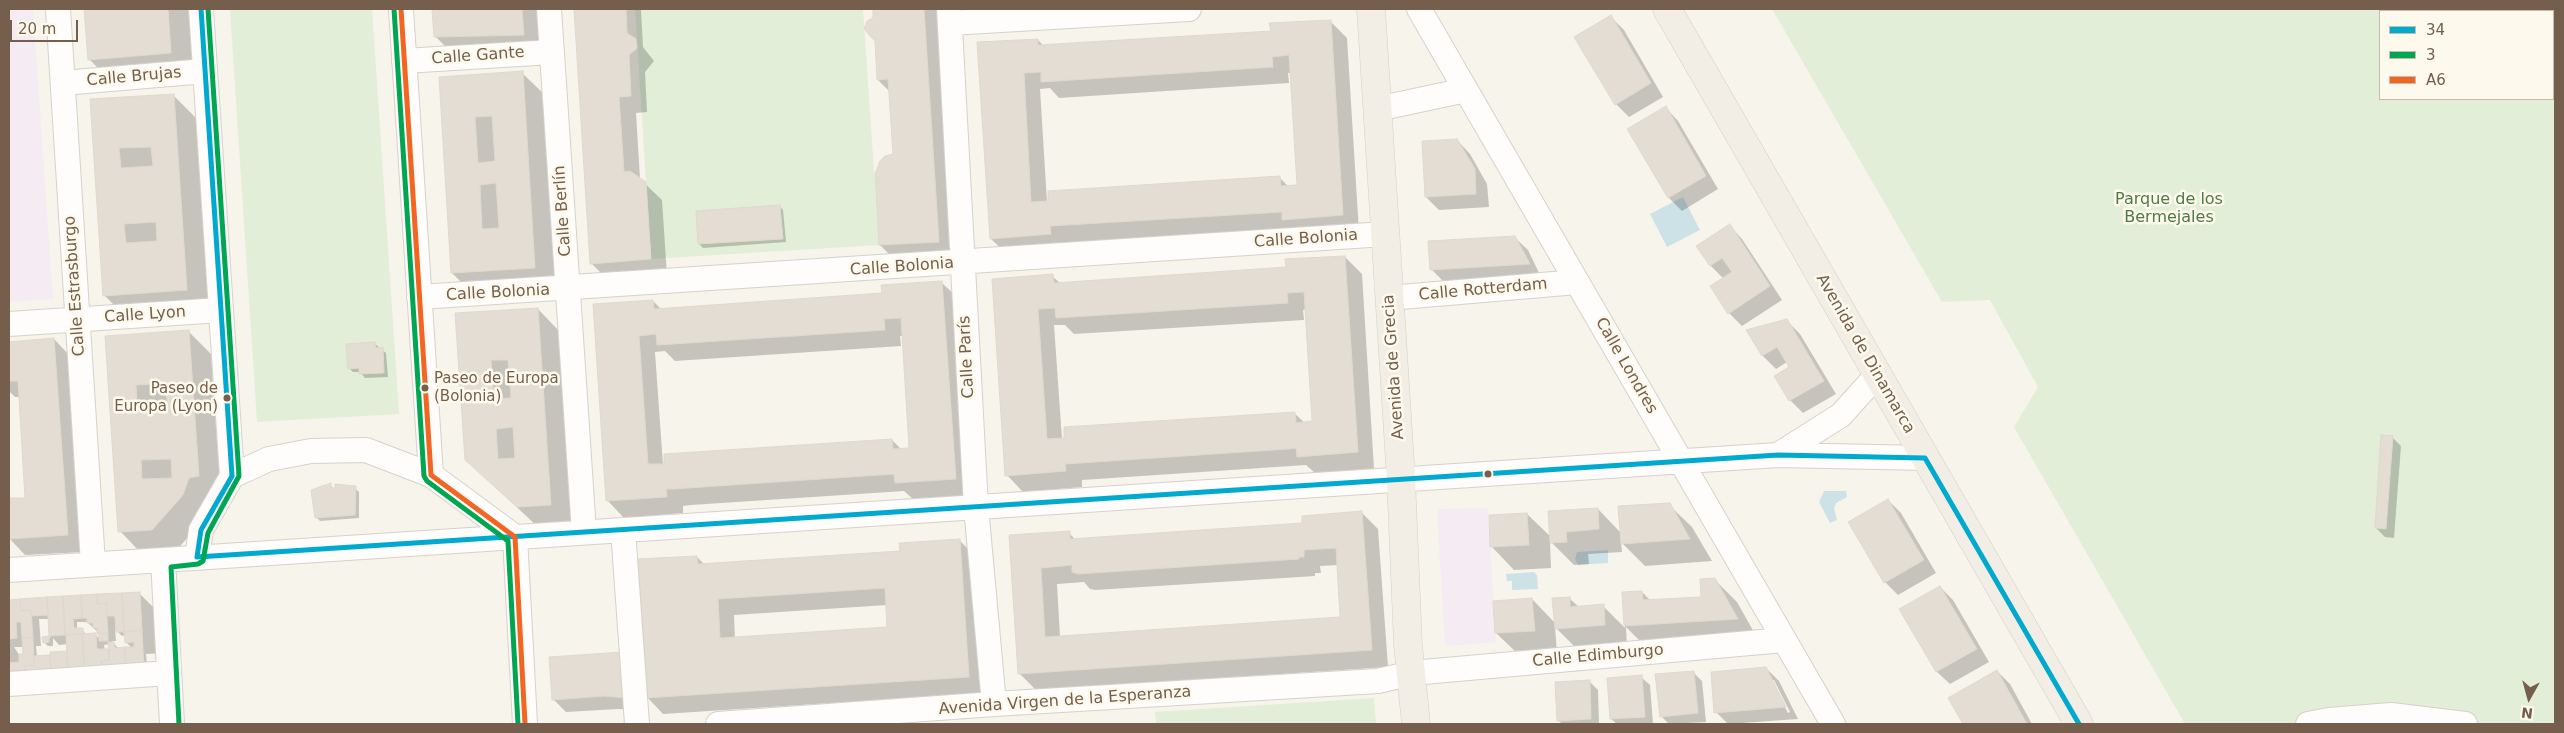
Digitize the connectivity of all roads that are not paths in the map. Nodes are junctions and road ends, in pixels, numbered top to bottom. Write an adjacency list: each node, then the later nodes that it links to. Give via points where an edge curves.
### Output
1 (58, 9): 13 (street, Calle Estrasburgo)
2 (201, 9): 12 (street)
3 (401, 9): 11 (street)
4 (549, 9): 10 (street, Calle Berlín)
5 (1188, 9): 9 (street)
6 (1371, 9): 15 (main road, Avenida de Grecia)
7 (1419, 9): 14 (street, Calle Londres)
8 (1667, 9): 25 (main road, Avenida de Dinamarca)
9 (949, 16): 17 (street, Calle París)
10 (552, 52): 11 (street, Calle Gante); 19 (street, Calle Berlín)
11 (404, 61): 20 (street)
12 (205, 71): 13 (street, Calle Brujas); 22 (street)
13 (62, 83): 23 (street, Calle Estrasburgo)
14 (1466, 90): 15 (street); 18 (street, Calle Londres)
15 (1377, 109): 16 (main road, Avenida de Grecia)
16 (1385, 234): 17 (street, Calle Bolonia); 21 (main road, Avenida de Grecia)
17 (961, 263): 19 (street, Calle Bolonia); 34 (street, Calle París)
18 (1576, 282): 21 (street, Calle Rotterdam); 30 (street, Calle Londres)
19 (568, 289): 20 (street, Calle Bolonia); 36 (street, Calle Berlín)
20 (420, 297): 31 (street)
21 (1389, 298): 33 (main road, Avenida de Grecia)
22 (221, 310): 23 (street, Calle Lyon); 32 (street)
23 (78, 320): 24 (street, Calle Lyon); 40 (street, Calle Estrasburgo)
24 (9, 324)
25 (1877, 375): 26 (street); 29 (main road, Avenida de Dinamarca)
26 (1841, 415): 27 (street); 28 (street, via 1831,432 1836,447)
27 (1778, 455): 28 (street); 30 (street)
28 (1847, 456): 29 (street)
29 (1925, 458): 53 (main road, Avenida de Dinamarca)
30 (1681, 461): 33 (street); 42 (street, Calle Londres)
31 (431, 475): 32 (street, via 366,450 311,451 269,458); 37 (street)
32 (232, 476): 38 (street, via 201,530)
33 (1401, 479): 34 (street); 44 (main road, Avenida de Grecia)
34 (976, 507): 35 (street); 46 (street, Calle París)
35 (623, 530): 36 (street); 49 (street)
36 (584, 532): 37 (street)
37 (514, 537): 38 (street); 48 (street)
38 (197, 557): 39 (street)
39 (163, 560): 40 (street); 43 (street)
40 (93, 564): 41 (street)
41 (9, 570)
42 (1784, 640): 44 (street, Calle Edimburgo); 52 (street, Calle Londres)
43 (169, 673): 45 (street); 47 (street)
44 (1412, 673): 46 (street, Avenida Virgen de la Esperanza, via 1378,681); 51 (main road, Avenida de Grecia)
45 (9, 684)
46 (994, 704): 50 (street, Avenida Virgen de la Esperanza)
47 (172, 724)
48 (525, 724)
49 (637, 724)
50 (718, 724)
51 (1416, 724)
52 (1833, 724)
53 (2079, 724)
54 (2308, 724): 55 (street, via 2391,714)
55 (2465, 724)

